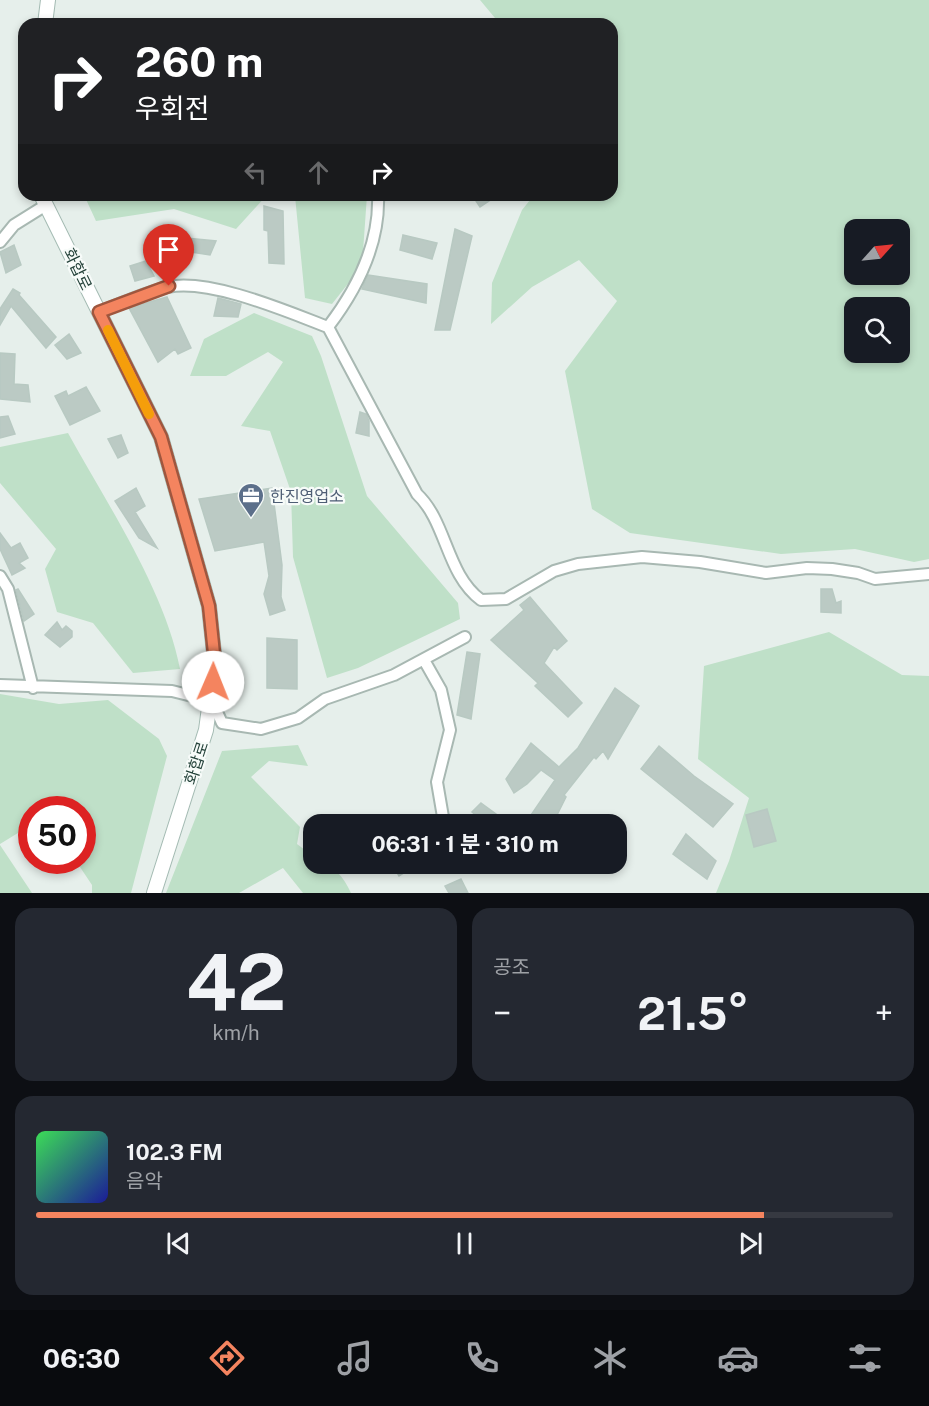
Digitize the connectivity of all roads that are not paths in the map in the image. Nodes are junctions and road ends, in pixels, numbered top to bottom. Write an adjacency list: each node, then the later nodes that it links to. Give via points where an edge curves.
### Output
1 (48, 0): 2 (main road)
2 (46, 18)
3 (43, 201): 6 (street)
4 (44, 201): 7 (main road, 화합로)
5 (378, 201): 8 (street, via 367,262 352,296)
6 (0, 242)
7 (99, 312): 8 (street, via 169,286 192,286 241,296); 15 (main road, 화합로, via 161,437 209,606 215,663)
8 (328, 327): 9 (street, via 417,494 430,506 455,567 481,600 506,599 554,571 578,564 642,557 766,573 832,568 875,579)
9 (929, 574)
10 (0, 576): 14 (street, via 8,589)
11 (465, 637): 12 (street)
12 (424, 660): 15 (street, via 325,699 298,718 261,729 222,723); 16 (street, via 441,690 450,730 437,782)
13 (0, 685): 14 (street)
14 (33, 688): 15 (street, via 172,691)
15 (212, 701): 17 (main road, 화합로)
16 (442, 814)
17 (154, 893)

